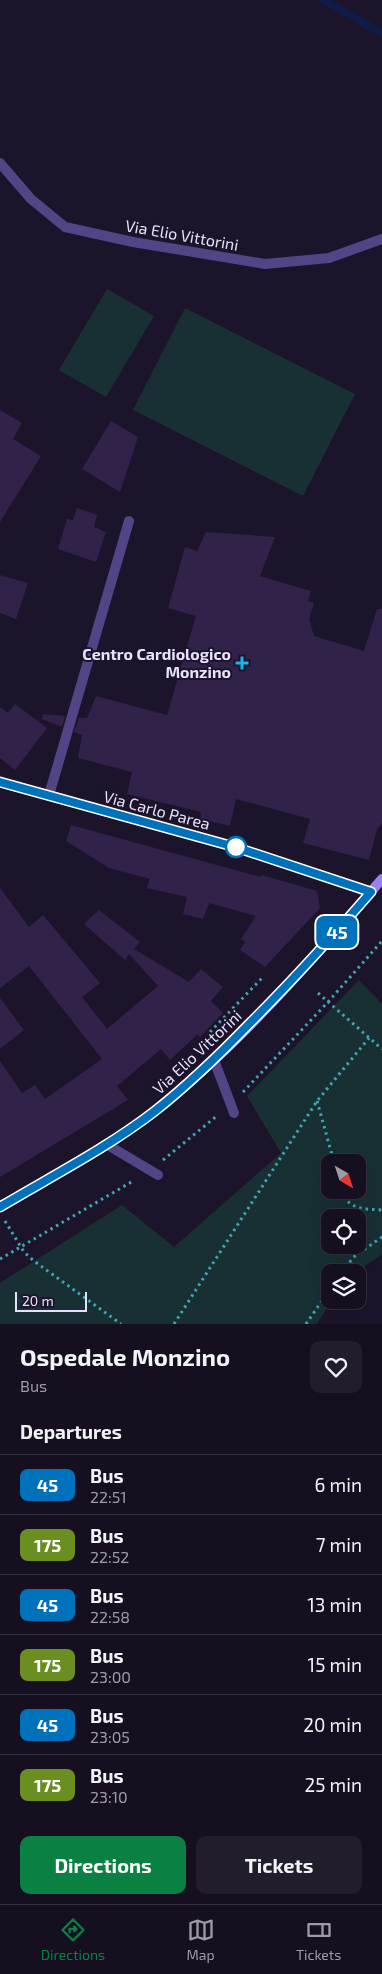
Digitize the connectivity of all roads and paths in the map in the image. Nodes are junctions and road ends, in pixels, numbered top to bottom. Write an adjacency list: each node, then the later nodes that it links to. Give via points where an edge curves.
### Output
1 (0, 163): 2 (street, Via Elio Vittorini, via 31,199 65,227 133,242 266,264 329,258)
2 (382, 239)
3 (129, 521): 5 (street)
4 (0, 782): 5 (street, Via Carlo Parea)
5 (49, 795): 7 (street, Via Carlo Parea, via 235,847)
6 (382, 879): 7 (street, Via Elio Vittorini)
7 (371, 892): 15 (street, Via Elio Vittorini, via 290,983)
8 (382, 941): 11 (path)
9 (263, 977): 12 (path)
10 (318, 993): 11 (path)
11 (328, 1002): 13 (path); 17 (path)
12 (210, 1032)
13 (369, 1038): 14 (path); 16 (path)
14 (382, 1049)
15 (214, 1060): 17 (street); 18 (street, Via Elio Vittorini, via 155,1111)
16 (317, 1101): 19 (path); 31 (path)
17 (232, 1108): 20 (path)
18 (106, 1144): 20 (street); 22 (street, Via Elio Vittorini)
19 (332, 1154)
20 (153, 1173): 26 (path)
21 (345, 1199): 23 (path, via 360,1209)
22 (0, 1207)
23 (382, 1210)
24 (4, 1220): 26 (path)
25 (382, 1237): 28 (path)
26 (21, 1246): 27 (path); 30 (path, via 34,1261)
27 (0, 1259)
28 (348, 1264)
29 (321, 1302): 32 (path)
30 (121, 1324)
31 (174, 1324)
32 (306, 1324)

